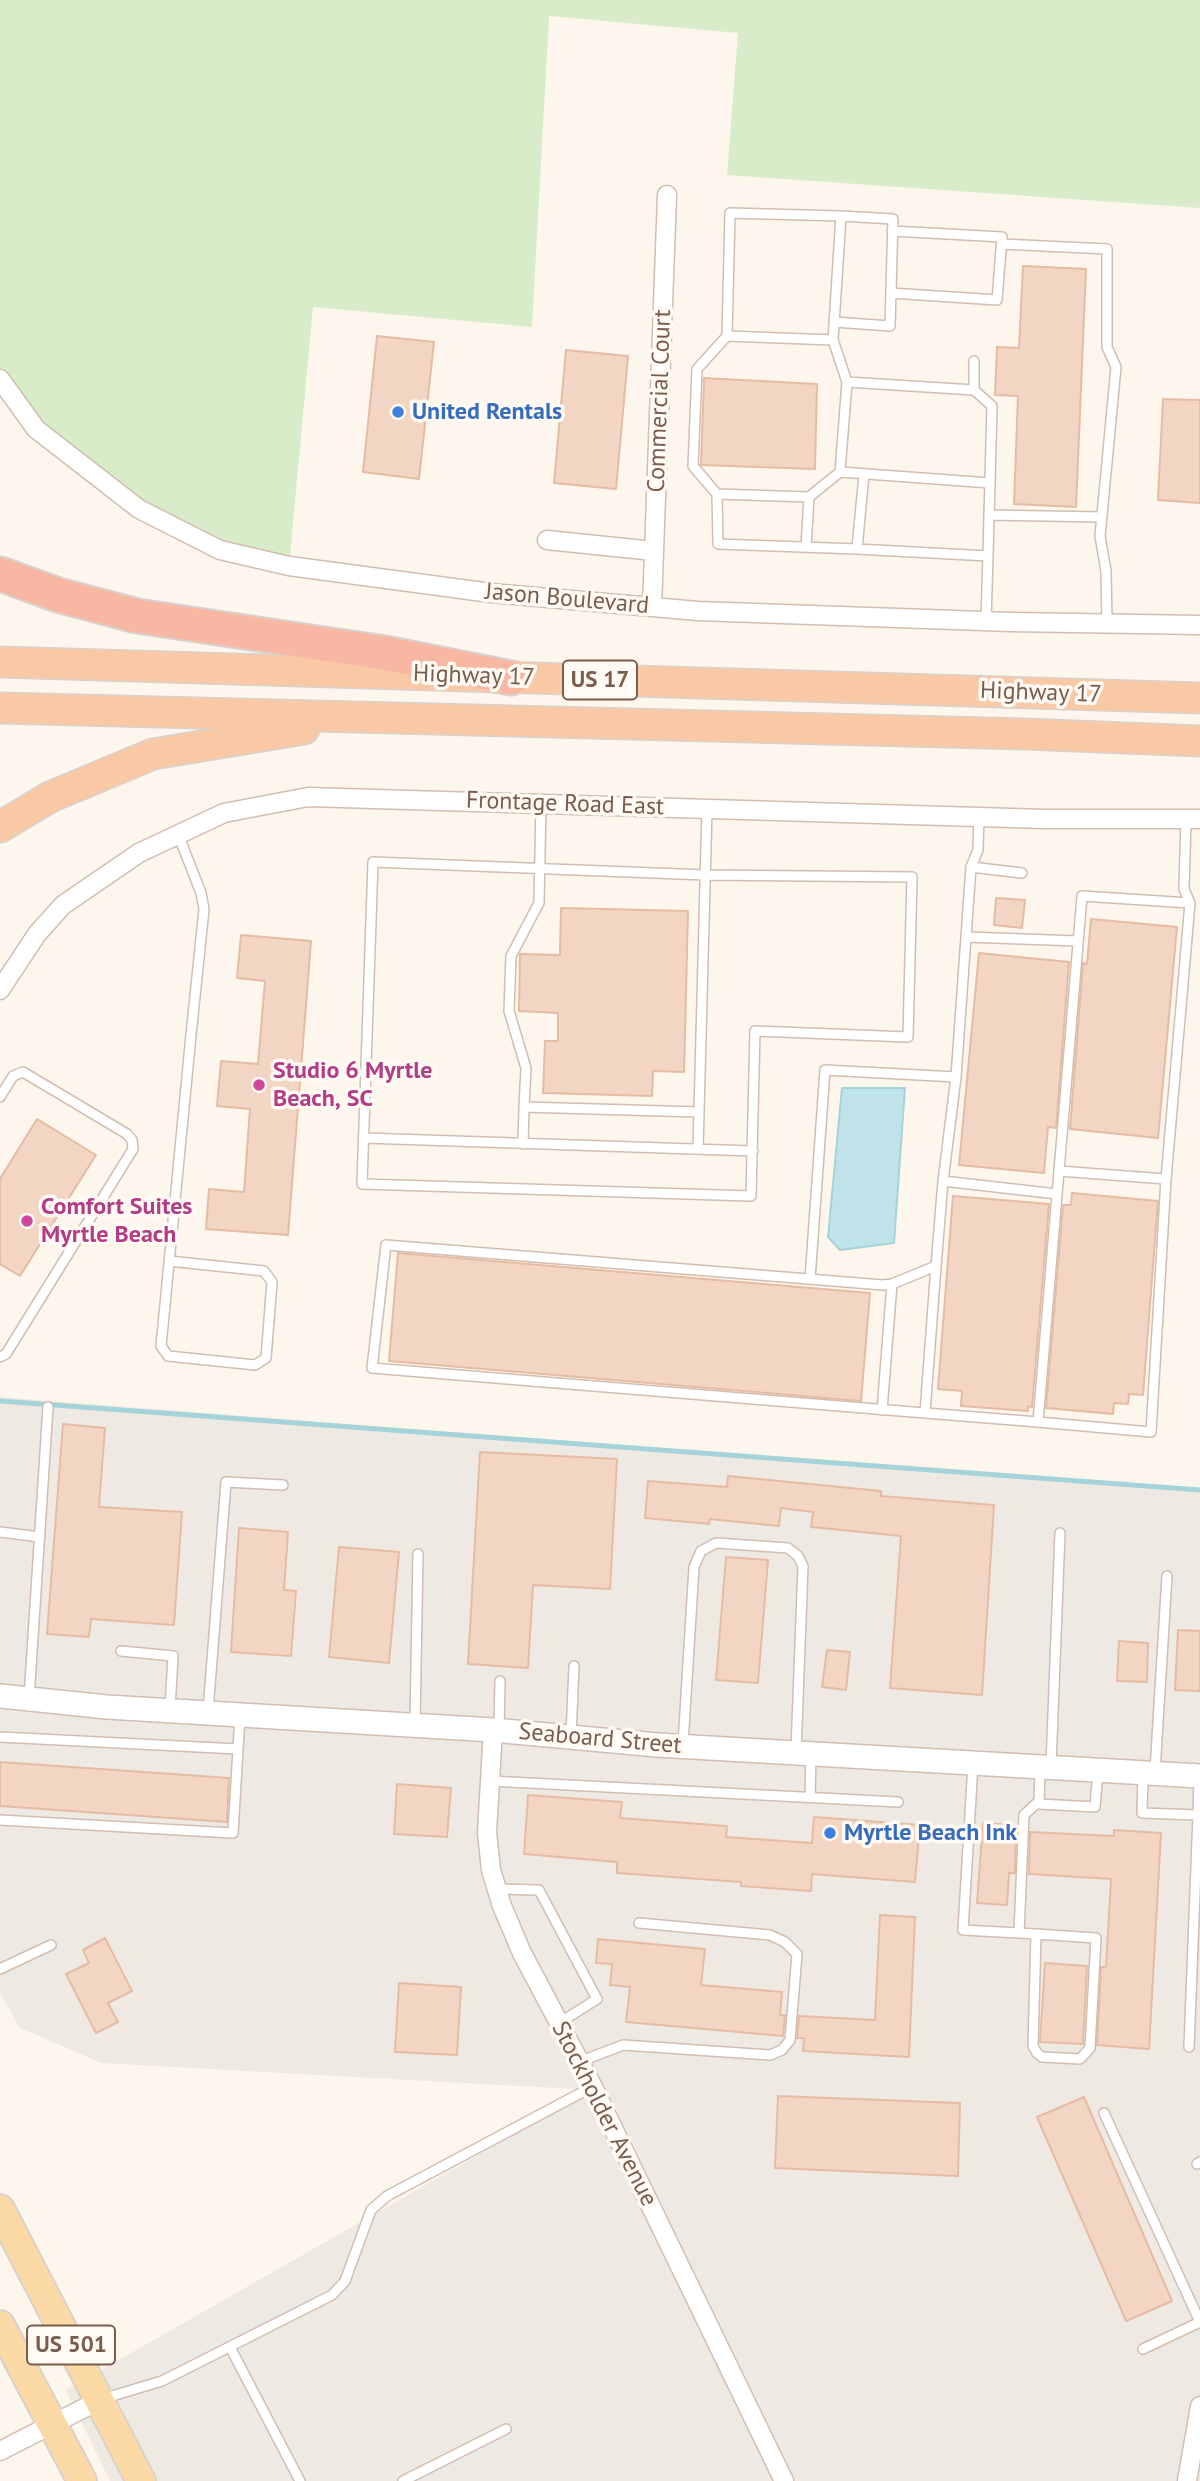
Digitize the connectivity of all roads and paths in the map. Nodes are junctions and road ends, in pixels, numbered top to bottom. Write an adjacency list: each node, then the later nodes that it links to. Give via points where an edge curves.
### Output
1 (667, 195): 23 (street, Commercial Court)
2 (841, 216): 3 (lane, via 892,219); 6 (lane); 7 (lane, via 730,213)
3 (892, 231): 4 (lane, via 1002,237); 5 (lane)
4 (1002, 244): 5 (lane, via 997,300); 19 (lane, via 1107,249 1107,347 1116,367)
5 (891, 293): 6 (lane, via 890,326)
6 (834, 322): 8 (lane)
7 (727, 335): 8 (lane); 16 (lane, via 697,369 693,466)
8 (833, 340): 11 (lane)
9 (974, 361): 12 (lane)
10 (0, 379): 26 (street, Jason Boulevard, via 36,429 139,509 220,550 289,566 478,591)
11 (847, 382): 12 (lane); 13 (lane)
12 (974, 390): 15 (lane, via 992,406)
13 (840, 472): 14 (lane); 17 (lane)
14 (864, 474): 15 (lane); 22 (lane)
15 (990, 483): 18 (lane)
16 (717, 494): 17 (lane); 21 (lane, via 718,544)
17 (809, 497): 21 (lane)
18 (989, 514): 19 (lane); 24 (lane)
19 (1102, 517): 28 (lane)
20 (547, 540): 23 (street)
21 (806, 547): 22 (lane)
22 (858, 549): 24 (lane)
23 (654, 551): 26 (street, Commercial Court)
24 (988, 556): 27 (lane)
25 (0, 574): 31 (highway, via 137,616 385,653)
26 (652, 607): 27 (street, Jason Boulevard)
27 (986, 621): 28 (street, Jason Boulevard)
28 (1107, 623): 29 (street, Jason Boulevard)
29 (1200, 625)
30 (0, 662): 31 (highway, Highway 17 / US 17)
31 (511, 678): 32 (highway, Highway 17 / US 17)
32 (1200, 698)
33 (0, 708): 34 (highway, Highway 17 / US 17)
34 (377, 717): 35 (highway, Highway 17 / US 17); 40 (highway, via 153,754 50,797)
35 (1200, 741)
36 (541, 804): 37 (street, Frontage Road East); 41 (street, Frontage Road East, via 308,797 224,813); 43 (lane)
37 (707, 809): 38 (street, Frontage Road East); 45 (lane)
38 (979, 817): 39 (street, Frontage Road East); 42 (lane, via 978,850)
39 (1193, 819): 46 (lane, via 1184,889)
40 (0, 827)
41 (178, 834): 49 (street, Frontage Road East, via 139,852 63,905); 62 (lane, via 204,909)
42 (971, 867): 44 (lane); 47 (lane)
43 (540, 869): 45 (lane); 52 (lane, via 539,903 510,957 509,1011 526,1068); 54 (lane, via 373,862)
44 (1022, 873)
45 (705, 875): 53 (lane); 57 (lane, via 912,877 908,1037 755,1031)
46 (1190, 904): 48 (lane, via 1082,896); 59 (lane)
47 (966, 937): 48 (lane); 50 (lane)
48 (1078, 941): 58 (lane)
49 (0, 989)
50 (956, 1077): 60 (lane); 64 (lane, via 825,1070)
51 (0, 1097): 66 (lane, via 13,1076 23,1072 127,1134 134,1149)
52 (524, 1107): 53 (lane); 55 (lane)
53 (699, 1112): 56 (lane)
54 (364, 1138): 55 (lane); 57 (lane, via 362,1184 376,1185 751,1196)
55 (523, 1144): 56 (lane)
56 (698, 1149): 57 (lane)
57 (753, 1152)
58 (1059, 1171): 59 (lane); 61 (lane)
59 (1166, 1179): 70 (lane, via 1151,1432)
60 (943, 1181): 61 (lane); 63 (lane)
61 (1057, 1194): 70 (lane)
62 (169, 1262): 62 (lane, via 160,1346 168,1356 256,1365 266,1358 272,1282 264,1271)
63 (936, 1266): 65 (lane); 69 (lane)
64 (810, 1279): 65 (lane); 68 (lane, via 386,1245 372,1368)
65 (892, 1284): 68 (lane)
66 (0, 1357)
67 (48, 1407): 74 (lane)
68 (882, 1410): 69 (lane)
69 (925, 1413): 70 (lane)
70 (1038, 1422)
71 (284, 1485): 83 (lane, via 226,1482)
72 (0, 1532): 74 (lane)
73 (1060, 1533): 93 (lane)
74 (40, 1537): 81 (lane)
75 (418, 1555): 85 (lane)
76 (1167, 1576): 95 (lane)
77 (121, 1651): 82 (lane, via 173,1656)
78 (574, 1666): 88 (lane)
79 (500, 1681): 86 (lane)
80 (0, 1696): 81 (street, Seaboard Street)
81 (29, 1699): 82 (street, Seaboard Street)
82 (170, 1711): 83 (street, Seaboard Street)
83 (208, 1713): 84 (street, Seaboard Street)
84 (240, 1715): 85 (street, Seaboard Street); 90 (lane)
85 (415, 1726): 86 (street, Seaboard Street)
86 (496, 1730): 88 (street, Seaboard Street); 97 (street, Stockholder Avenue)
87 (0, 1737): 90 (lane)
88 (571, 1737): 89 (street, Seaboard Street)
89 (683, 1747): 91 (street, Seaboard Street); 91 (lane, via 694,1567 701,1551 716,1543 788,1548 803,1566)
90 (238, 1749): 102 (lane, via 233,1833)
91 (804, 1753): 92 (street, Seaboard Street); 98 (lane)
92 (974, 1763): 93 (street, Seaboard Street); 105 (lane, via 963,1930)
93 (1045, 1767): 94 (street, Seaboard Street); 99 (lane)
94 (1098, 1770): 95 (street, Seaboard Street); 99 (lane, via 1095,1807)
95 (1149, 1773): 96 (street, Seaboard Street); 101 (lane, via 1142,1812)
96 (1200, 1776): 101 (lane)
97 (490, 1781): 98 (lane); 103 (street, Stockholder Avenue, via 487,1832)
98 (810, 1797): 100 (lane)
99 (1039, 1801): 105 (lane, via 1024,1815)
100 (898, 1802)
101 (1199, 1815): 110 (lane)
102 (0, 1820)
103 (497, 1889): 109 (street, Stockholder Avenue, via 522,1953); 109 (lane, via 539,1890 597,1999)
104 (639, 1923): 111 (lane, via 770,1935 785,1941 797,1954 790,2040 770,2055 624,2045)
105 (1018, 1933): 106 (lane)
106 (1035, 1934): 106 (lane, via 1096,1938 1090,2048 1080,2059 1042,2057 1033,2046)
107 (51, 1945): 108 (lane)
108 (0, 1969)
109 (559, 2023): 111 (street, Stockholder Avenue)
110 (1189, 2047)
111 (579, 2062): 112 (street, Stockholder Avenue)
112 (592, 2087): 117 (lane, via 387,2196 371,2210 345,2281 332,2295); 129 (street, Stockholder Avenue)
113 (1104, 2113): 115 (lane)
114 (0, 2209): 119 (main road, US 501)
115 (1200, 2322): 118 (lane)
116 (0, 2325): 121 (main road, US 501)
117 (230, 2347): 119 (lane, via 162,2381); 127 (lane)
118 (1143, 2350)
119 (100, 2399): 121 (street); 126 (main road, US 501)
120 (1199, 2411): 124 (street)
121 (53, 2424): 123 (street); 125 (main road, US 501)
122 (506, 2429): 128 (lane)
123 (0, 2451)
124 (1192, 2480)
125 (82, 2481)
126 (141, 2481)
127 (300, 2481)
128 (402, 2481)
129 (784, 2481)

